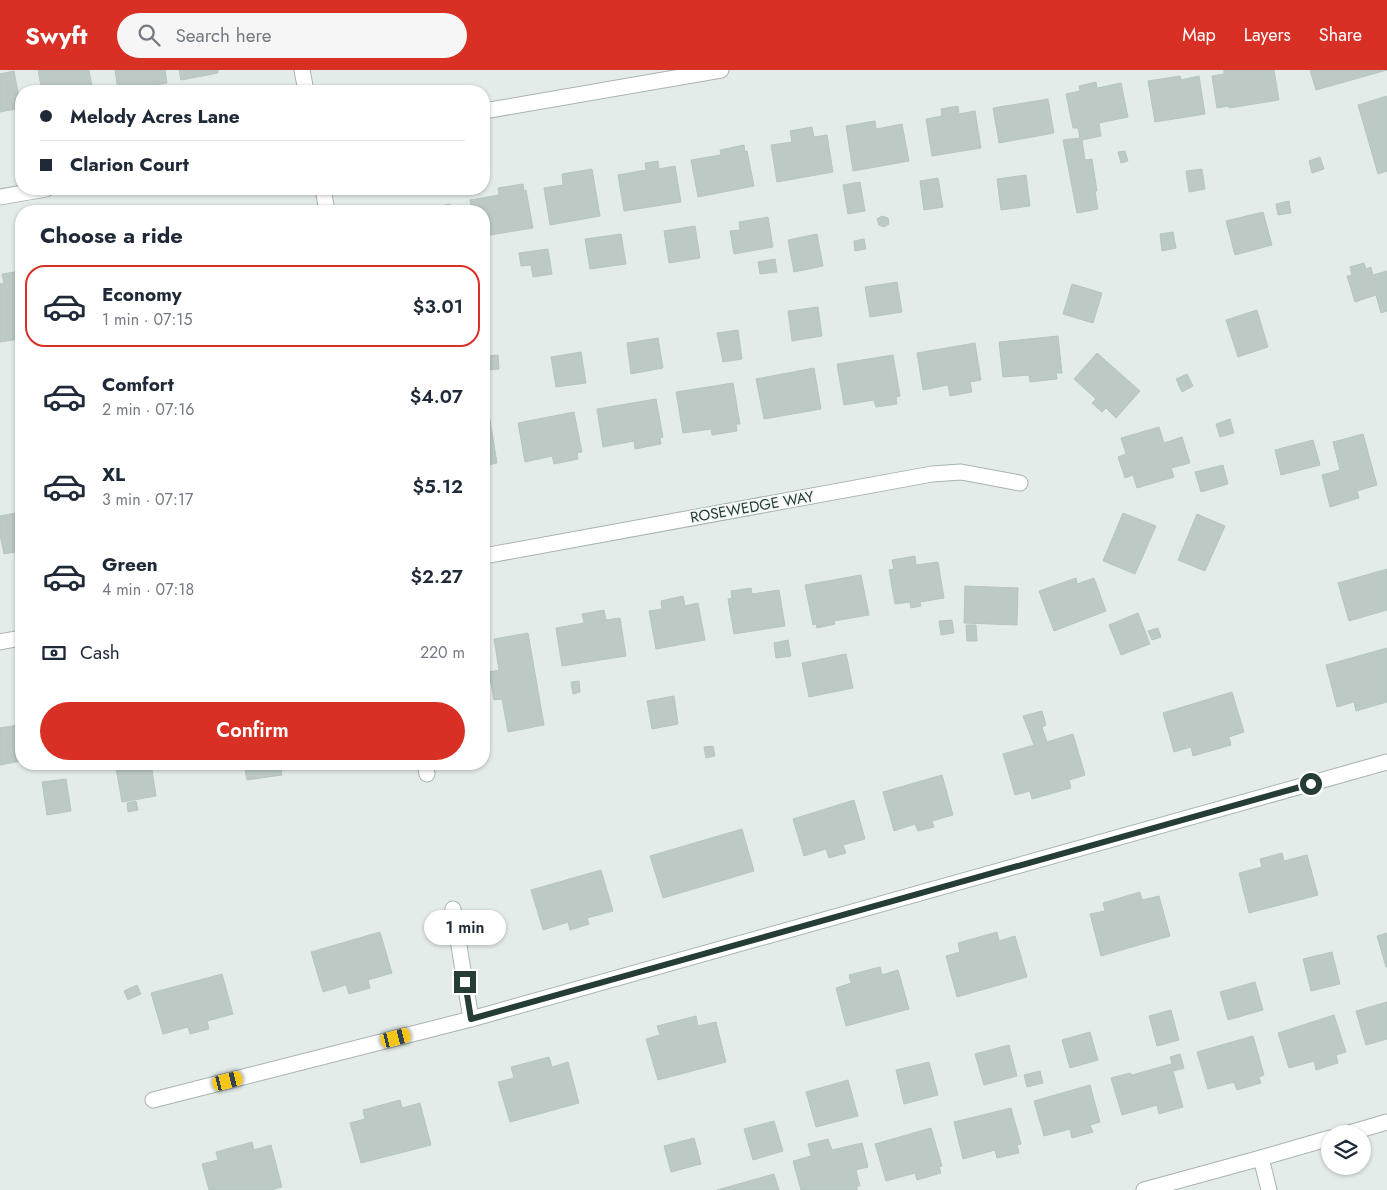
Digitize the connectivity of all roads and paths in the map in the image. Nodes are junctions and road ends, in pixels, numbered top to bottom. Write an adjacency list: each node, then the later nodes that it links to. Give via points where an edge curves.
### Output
1 (302, 70): 3 (street)
2 (721, 70): 4 (street)
3 (305, 85)
4 (490, 110)
5 (15, 194): 6 (street)
6 (0, 197)
7 (1020, 483): 8 (street, ROSEWEDGE WAY, via 961,472 932,474)
8 (490, 555)
9 (15, 639): 10 (street)
10 (0, 642)
11 (1387, 762): 13 (street)
12 (453, 909): 13 (street)
13 (471, 1019): 14 (street)
14 (153, 1100)
15 (1387, 1122): 16 (street)
16 (1371, 1127)
17 (1321, 1141): 18 (street)
18 (1261, 1158): 19 (street); 20 (street)
19 (1144, 1190)
20 (1269, 1190)

